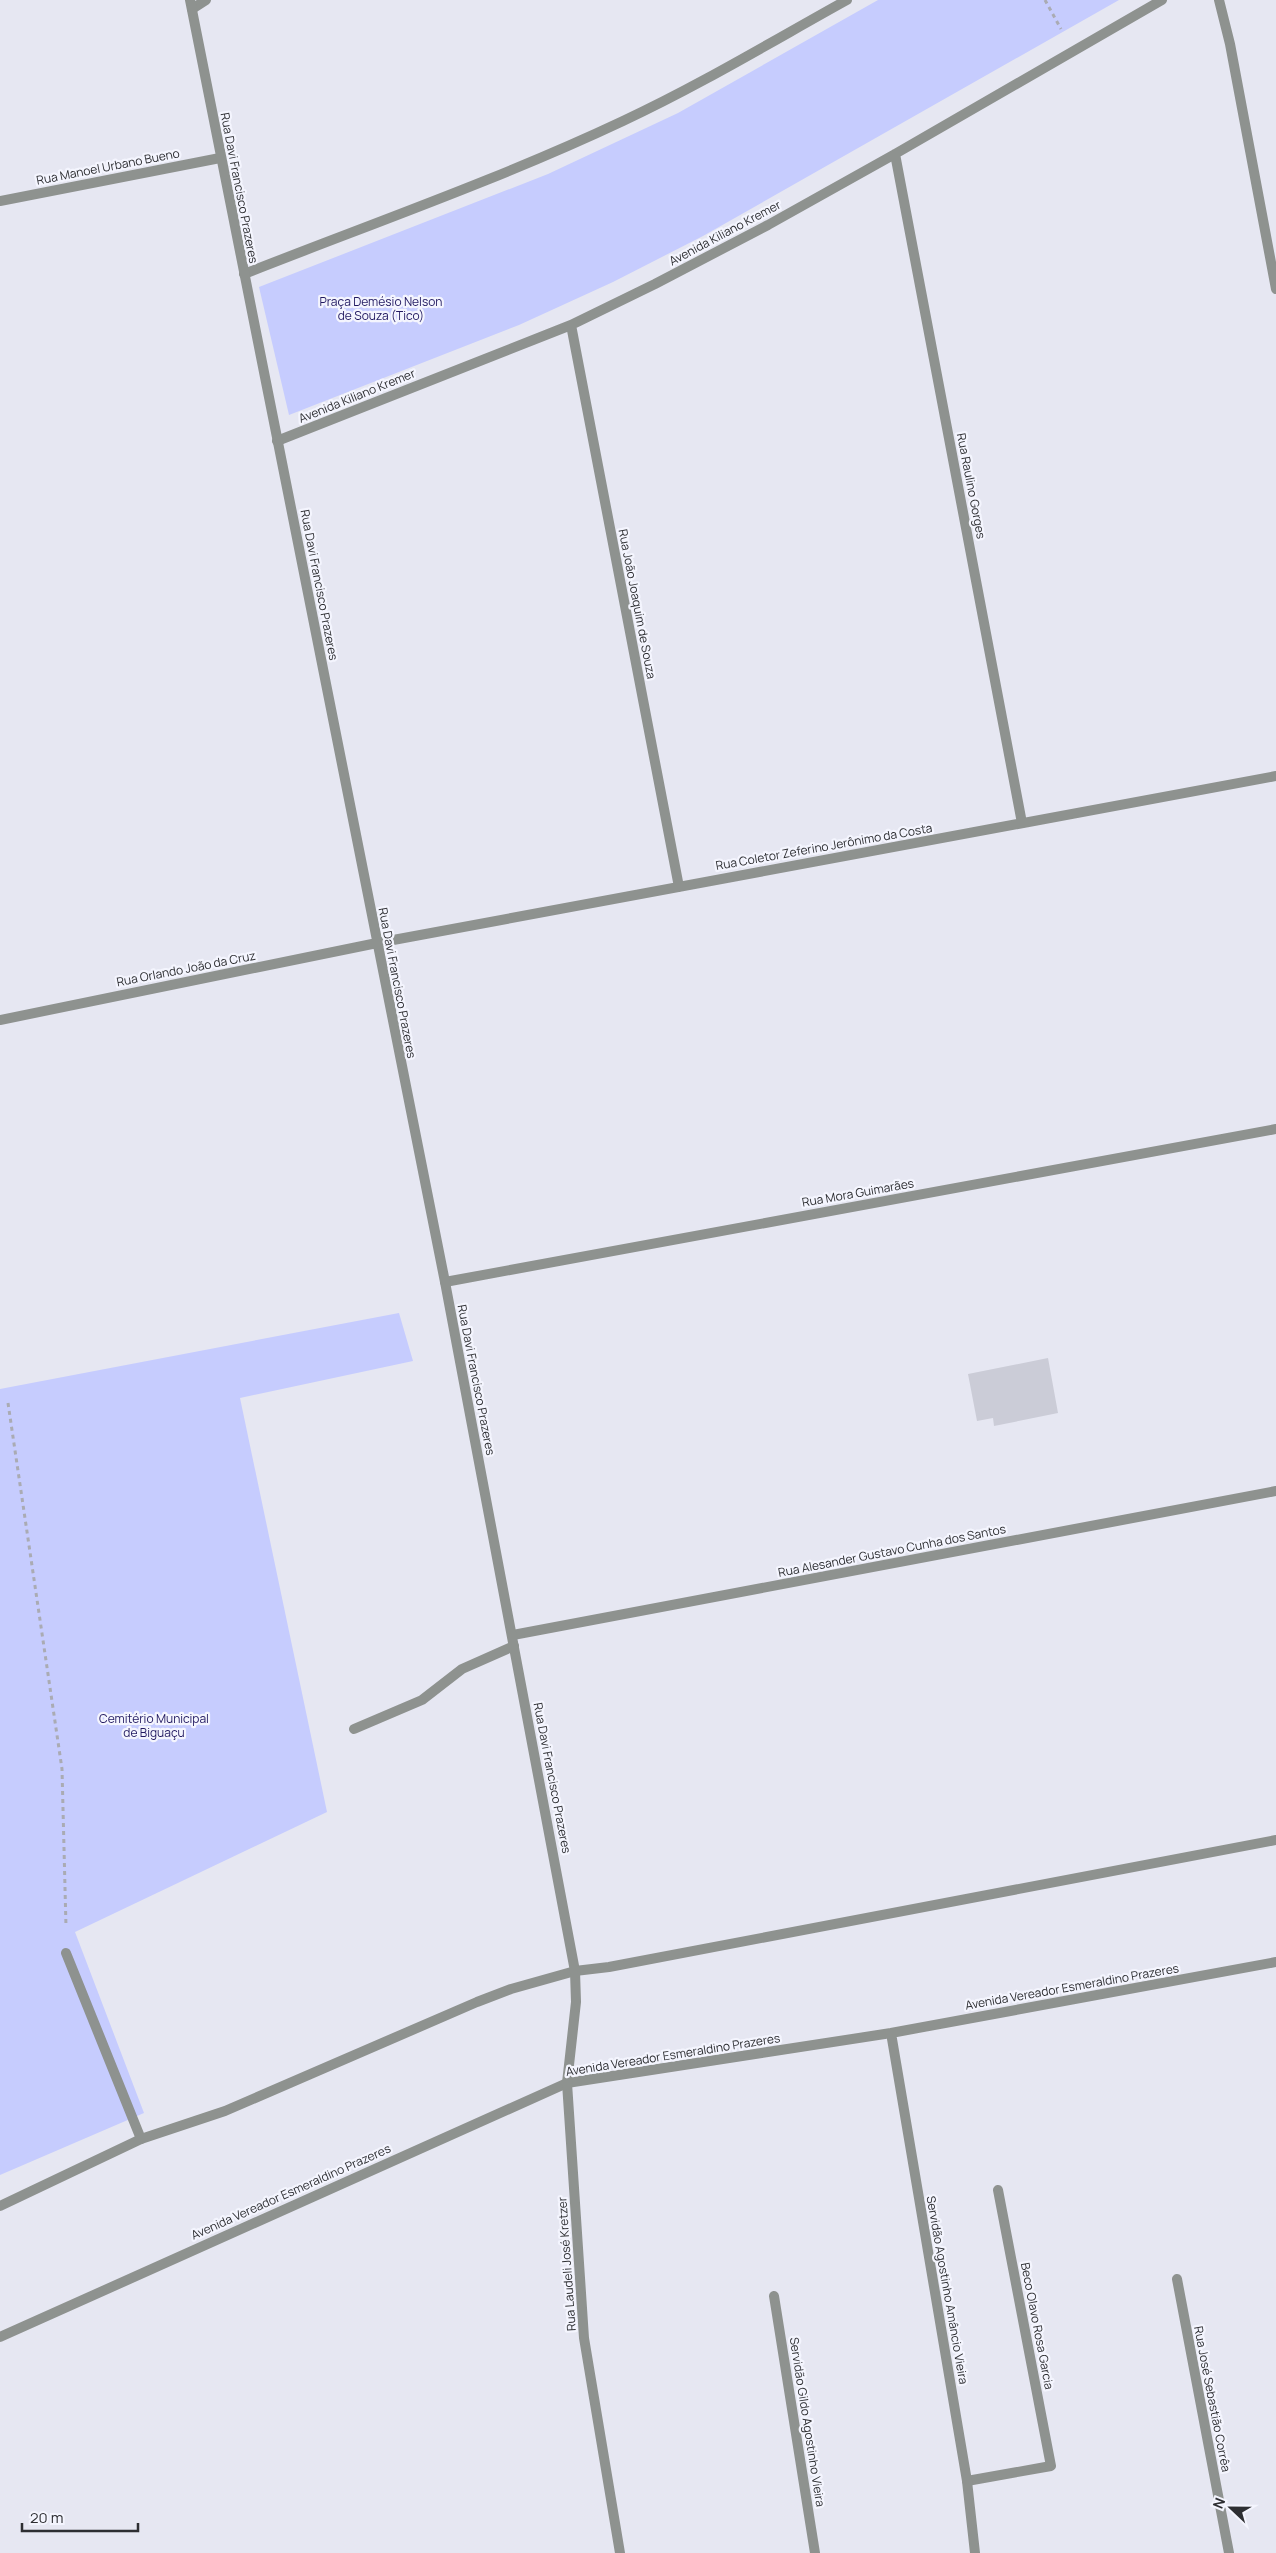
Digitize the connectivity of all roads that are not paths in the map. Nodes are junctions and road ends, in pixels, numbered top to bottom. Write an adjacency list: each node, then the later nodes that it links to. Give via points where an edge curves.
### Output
1 (206, 0): 5 (street)
2 (847, 0): 9 (street, via 714,75 615,125)
3 (1162, 0): 6 (street, Avenida Kiliano Kremer)
4 (1219, 0): 10 (street)
5 (191, 5): 7 (street, Rua Davi Francisco Prazeres)
6 (895, 154): 11 (street, Avenida Kiliano Kremer, via 768,225); 14 (street, Rua Raulino Gorges)
7 (220, 158): 8 (street, Rua Manoel Urbano Bueno); 9 (street, Rua Davi Francisco Prazeres)
8 (0, 201)
9 (244, 274): 12 (street, Rua Davi Francisco Prazeres)
10 (1276, 289)
11 (571, 325): 12 (street, Avenida Kiliano Kremer); 15 (street, Rua João Joaquim de Souza)
12 (277, 441): 16 (street, Rua Davi Francisco Prazeres)
13 (1276, 776): 14 (street, Rua Coletor Zeferino Jerônimo da Costa)
14 (1022, 823): 15 (street, Rua Coletor Zeferino Jerônimo da Costa)
15 (678, 887): 16 (street, Rua Coletor Zeferino Jerônimo da Costa)
16 (377, 943): 17 (street, Rua Orlando João da Cruz); 19 (street, Rua Davi Francisco Prazeres)
17 (0, 1020)
18 (1276, 1129): 19 (street, Rua Mora Guimarães)
19 (445, 1282): 21 (street, Rua Davi Francisco Prazeres)
20 (1276, 1491): 21 (street, Rua Alesander Gustavo Cunha dos Santos)
21 (514, 1641): 22 (street, Rua Alesander Gustavo Cunha dos Santos, via 462,1669 422,1700); 26 (street, Rua Davi Francisco Prazeres)
22 (354, 1729)
23 (1276, 1840): 26 (street, via 610,1968)
24 (66, 1953): 29 (street)
25 (1276, 1962): 27 (street, Avenida Vereador Esmeraldino Prazeres)
26 (575, 1971): 28 (street, Rua Laudeli José Kretzer, via 576,2002); 29 (street, via 477,2002 225,2111)
27 (891, 2033): 28 (street, Avenida Vereador Esmeraldino Prazeres); 35 (street, Servidão Agostinho Amâncio Vieira)
28 (567, 2082): 34 (street, Avenida Vereador Esmeraldino Prazeres); 36 (street, Rua Laudeli José Kretzer, via 584,2338)
29 (141, 2139): 31 (street)
30 (998, 2190): 35 (street, Beco Olavo Rosa Garcia, via 1051,2466)
31 (0, 2206)
32 (1177, 2279): 39 (street, Rua José Sebastião Corrêa)
33 (774, 2296): 37 (street, Servidão Gildo Agostinho Vieira)
34 (0, 2337)
35 (966, 2481): 38 (street, Servidão Agostinho Amâncio Vieira)
36 (620, 2553)
37 (815, 2553)
38 (975, 2553)
39 (1228, 2553)

